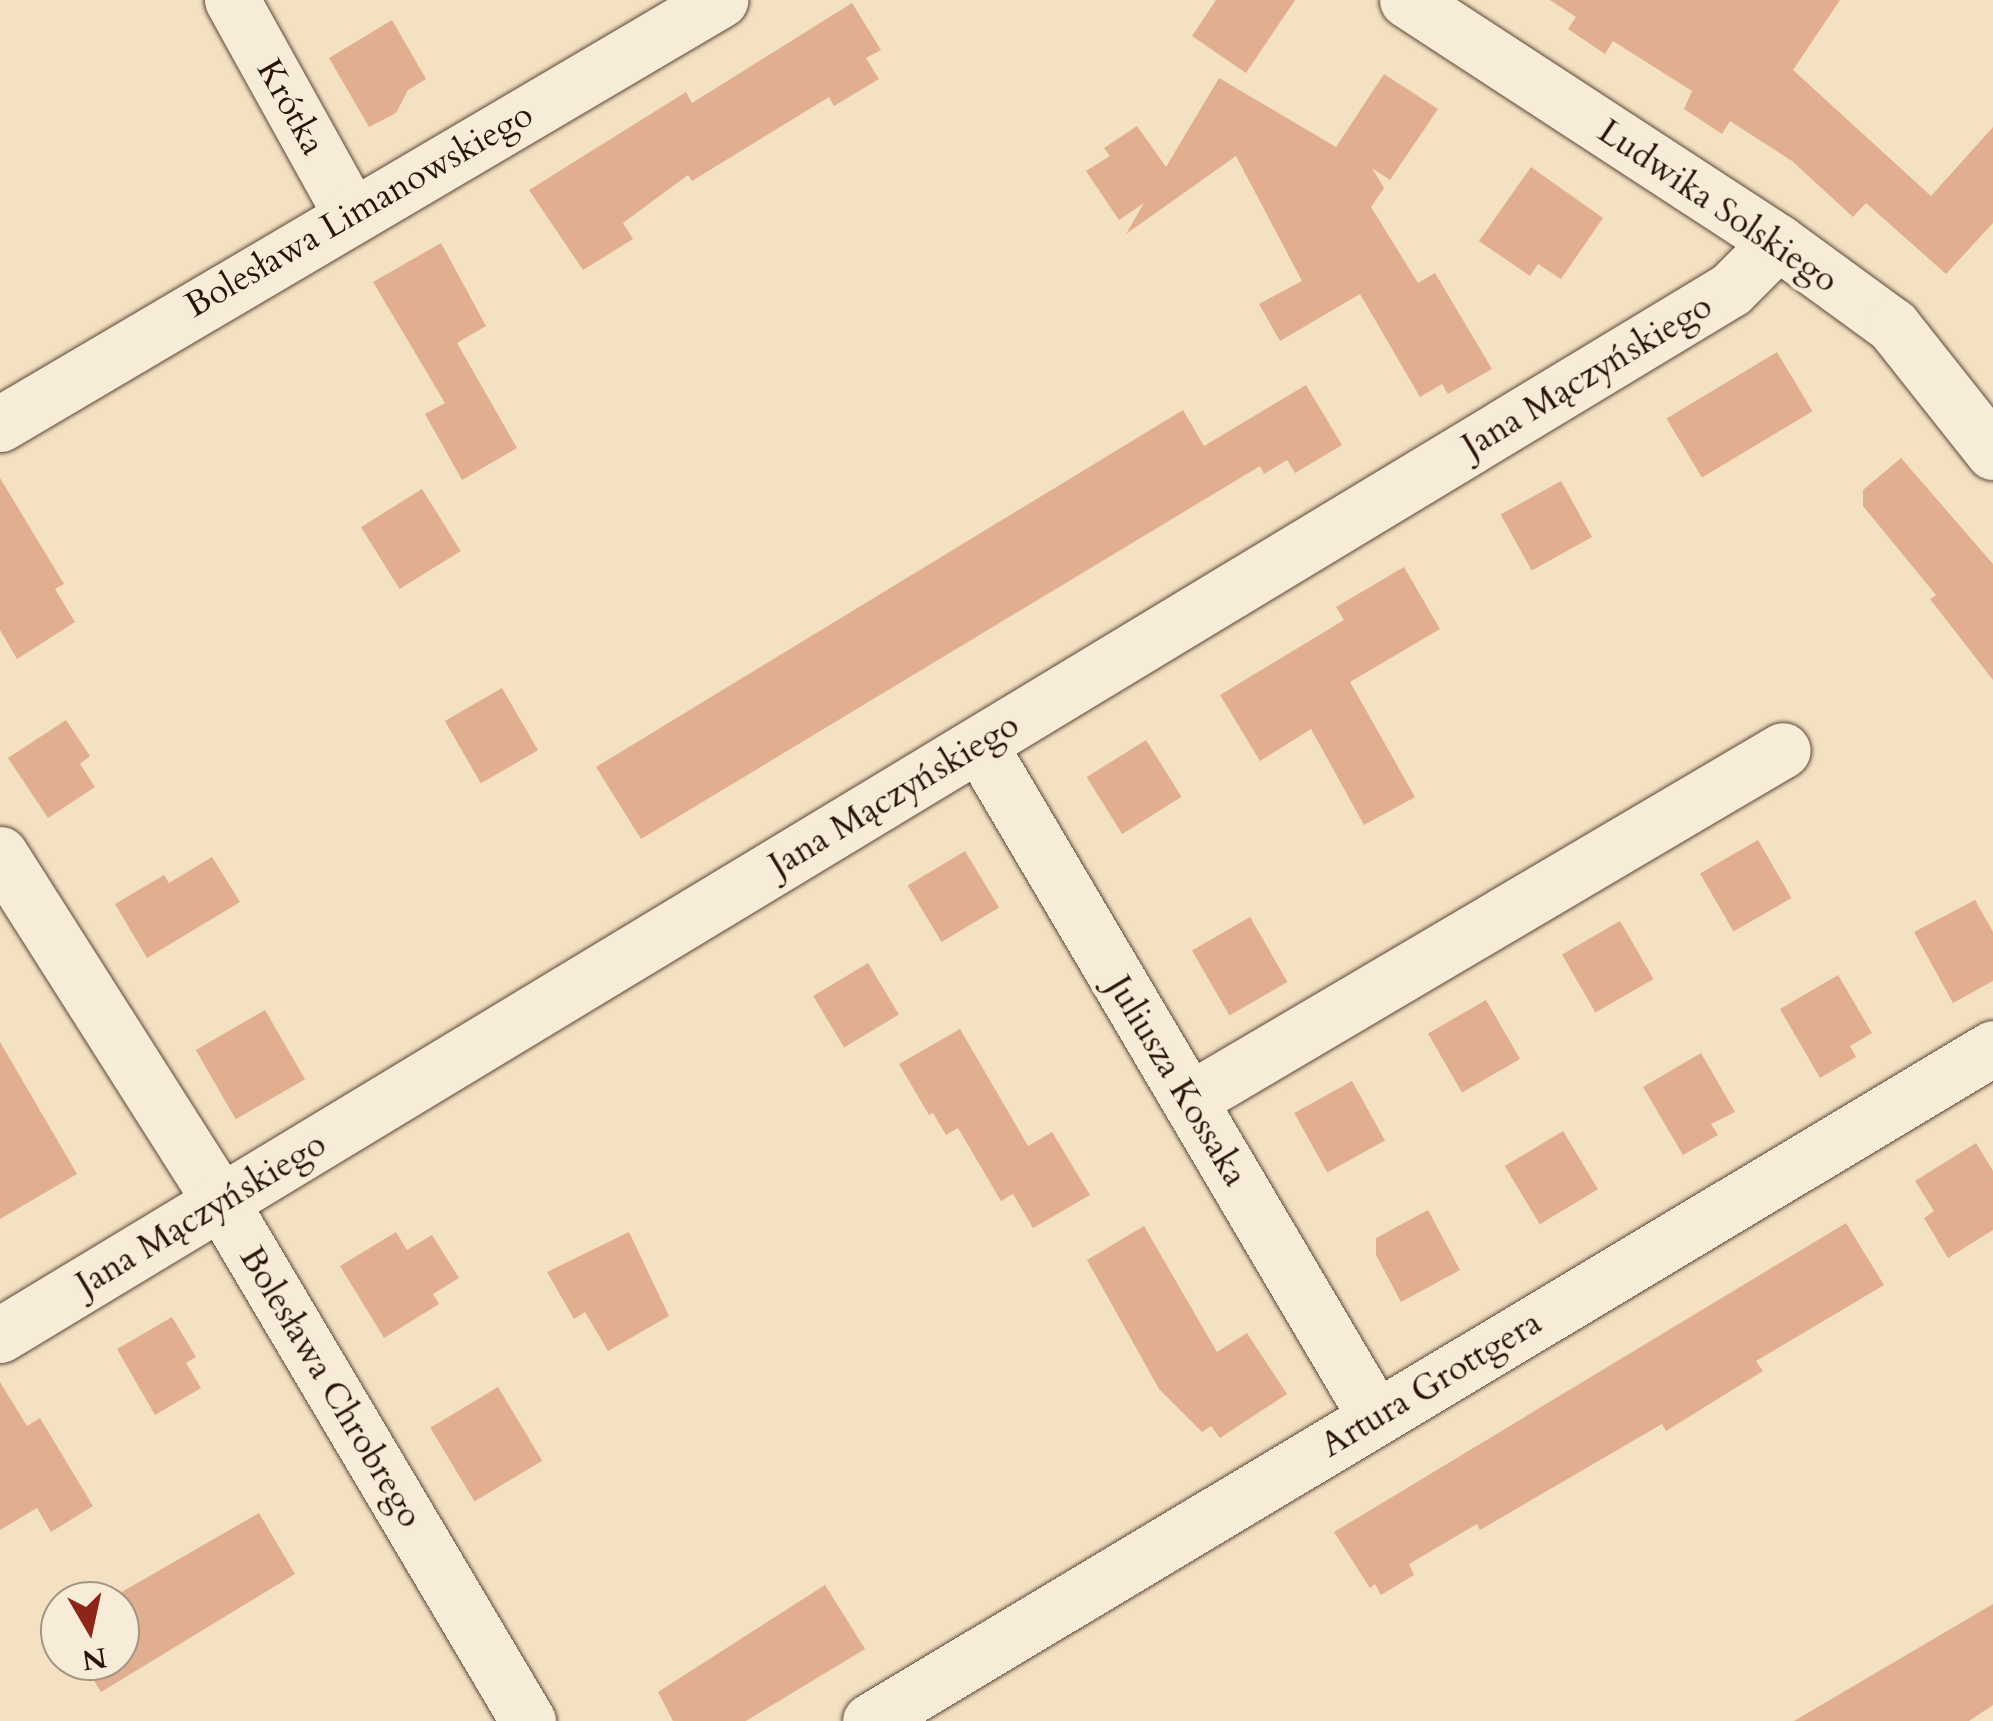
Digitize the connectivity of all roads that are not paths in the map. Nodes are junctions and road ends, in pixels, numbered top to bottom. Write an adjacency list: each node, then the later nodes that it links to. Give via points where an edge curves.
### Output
1 (232, 0): 4 (street, Krótka)
2 (720, 0): 4 (street, Bolesława Limanowskiego)
3 (1408, 0): 5 (street, Ludwika Solskiego)
4 (350, 214): 6 (street, Bolesława Limanowskiego)
5 (1778, 242): 7 (street, Ludwika Solskiego, via 1893,326); 8 (street, Jana Mączyńskiego, via 1731,289)
6 (0, 424)
7 (1993, 452)
8 (979, 744): 12 (street, Juliusza Kossaka); 13 (street, Jana Mączyńskiego)
9 (1783, 750): 12 (street)
10 (0, 854): 13 (street, Bolesława Chrobrego)
11 (1993, 1048): 15 (street, Artura Grottgera)
12 (1189, 1100): 15 (street, Juliusza Kossaka)
13 (221, 1202): 14 (street, Jana Mączyńskiego); 16 (street, Bolesława Chrobrego)
14 (0, 1335)
15 (1376, 1418): 17 (street, Artura Grottgera)
16 (528, 1721)
17 (870, 1721)

